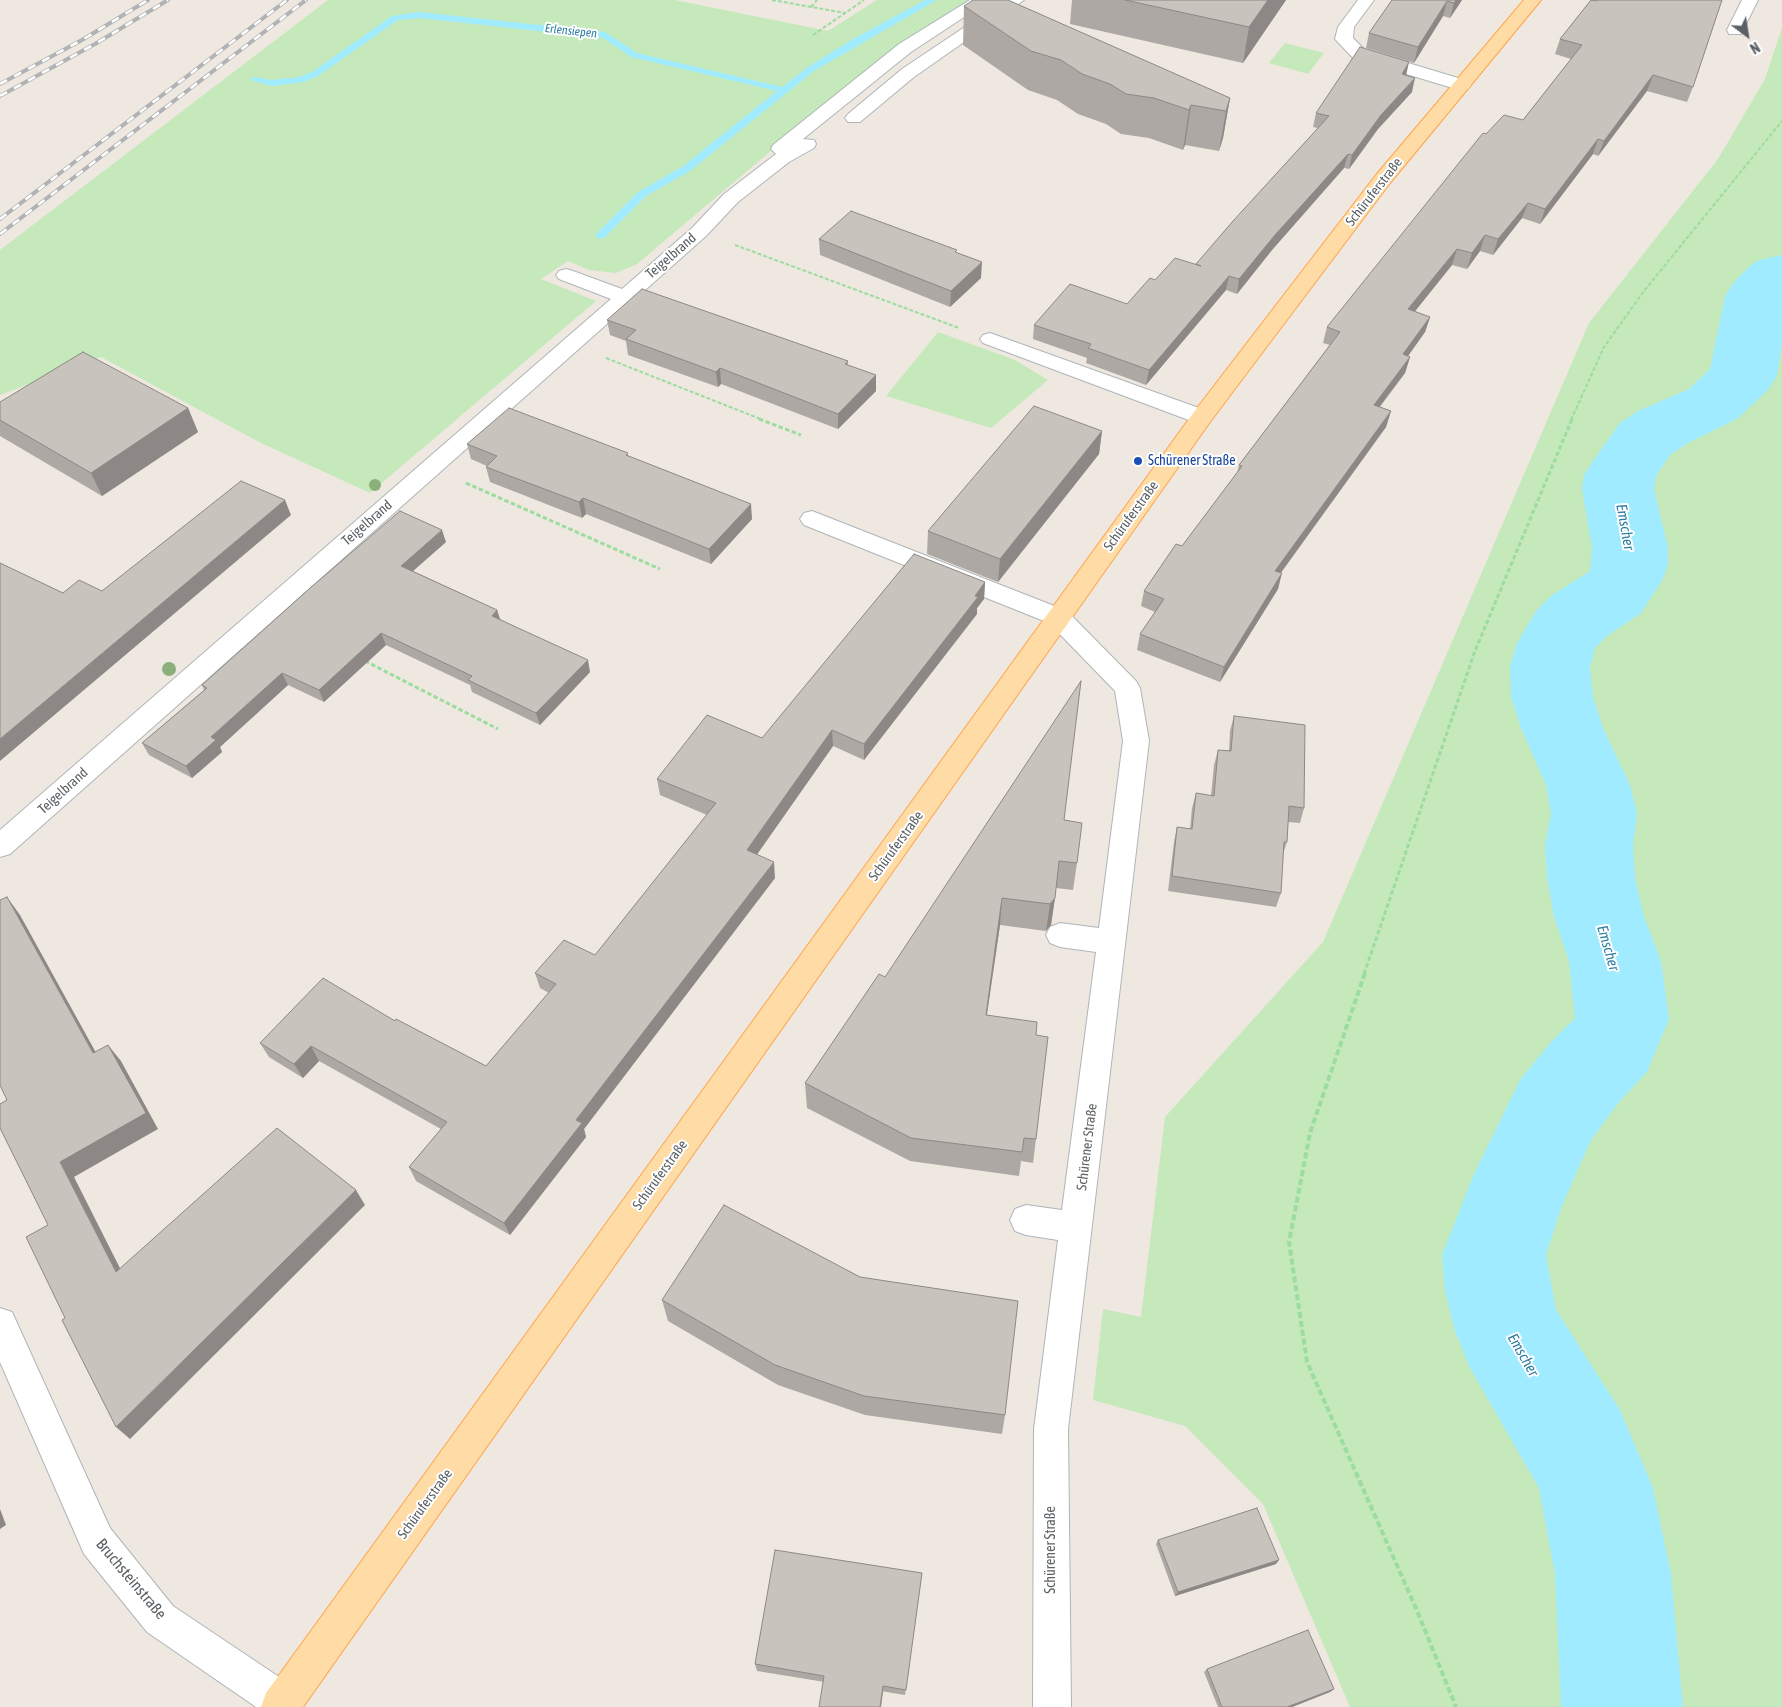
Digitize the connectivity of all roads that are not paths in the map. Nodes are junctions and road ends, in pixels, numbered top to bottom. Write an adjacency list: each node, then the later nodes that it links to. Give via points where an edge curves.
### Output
1 (982, 0): 10 (street, via 905,48 762,164)
2 (1016, 0): 8 (street, via 908,73)
3 (1366, 0): 7 (street, via 1346,27 1344,39 1359,54)
4 (1533, 0): 7 (main road, Schüruferstraße)
5 (1750, 0): 6 (street)
6 (1735, 30)
7 (1462, 85): 14 (main road, Schüruferstraße, via 1383,179)
8 (854, 118)
9 (807, 144): 10 (street)
10 (756, 177): 12 (street, Teigelbrand)
11 (566, 274): 12 (street)
12 (625, 297): 17 (street, Teigelbrand)
13 (990, 339): 14 (street)
14 (1202, 417): 16 (main road, Schüruferstraße)
15 (812, 519): 16 (street)
16 (1058, 617): 19 (street, Schürener Straße, via 1127,688 1136,742); 23 (main road, Schüruferstraße)
17 (0, 846)
18 (1060, 936): 19 (street)
19 (1112, 942): 21 (street, Schürener Straße)
20 (1026, 1220): 21 (street)
21 (1077, 1227): 24 (street, Schürener Straße, via 1051,1429)
22 (0, 1324): 23 (street, Bruchsteinstraße, via 96,1541 160,1618)
23 (281, 1705)
24 (1052, 1707)

